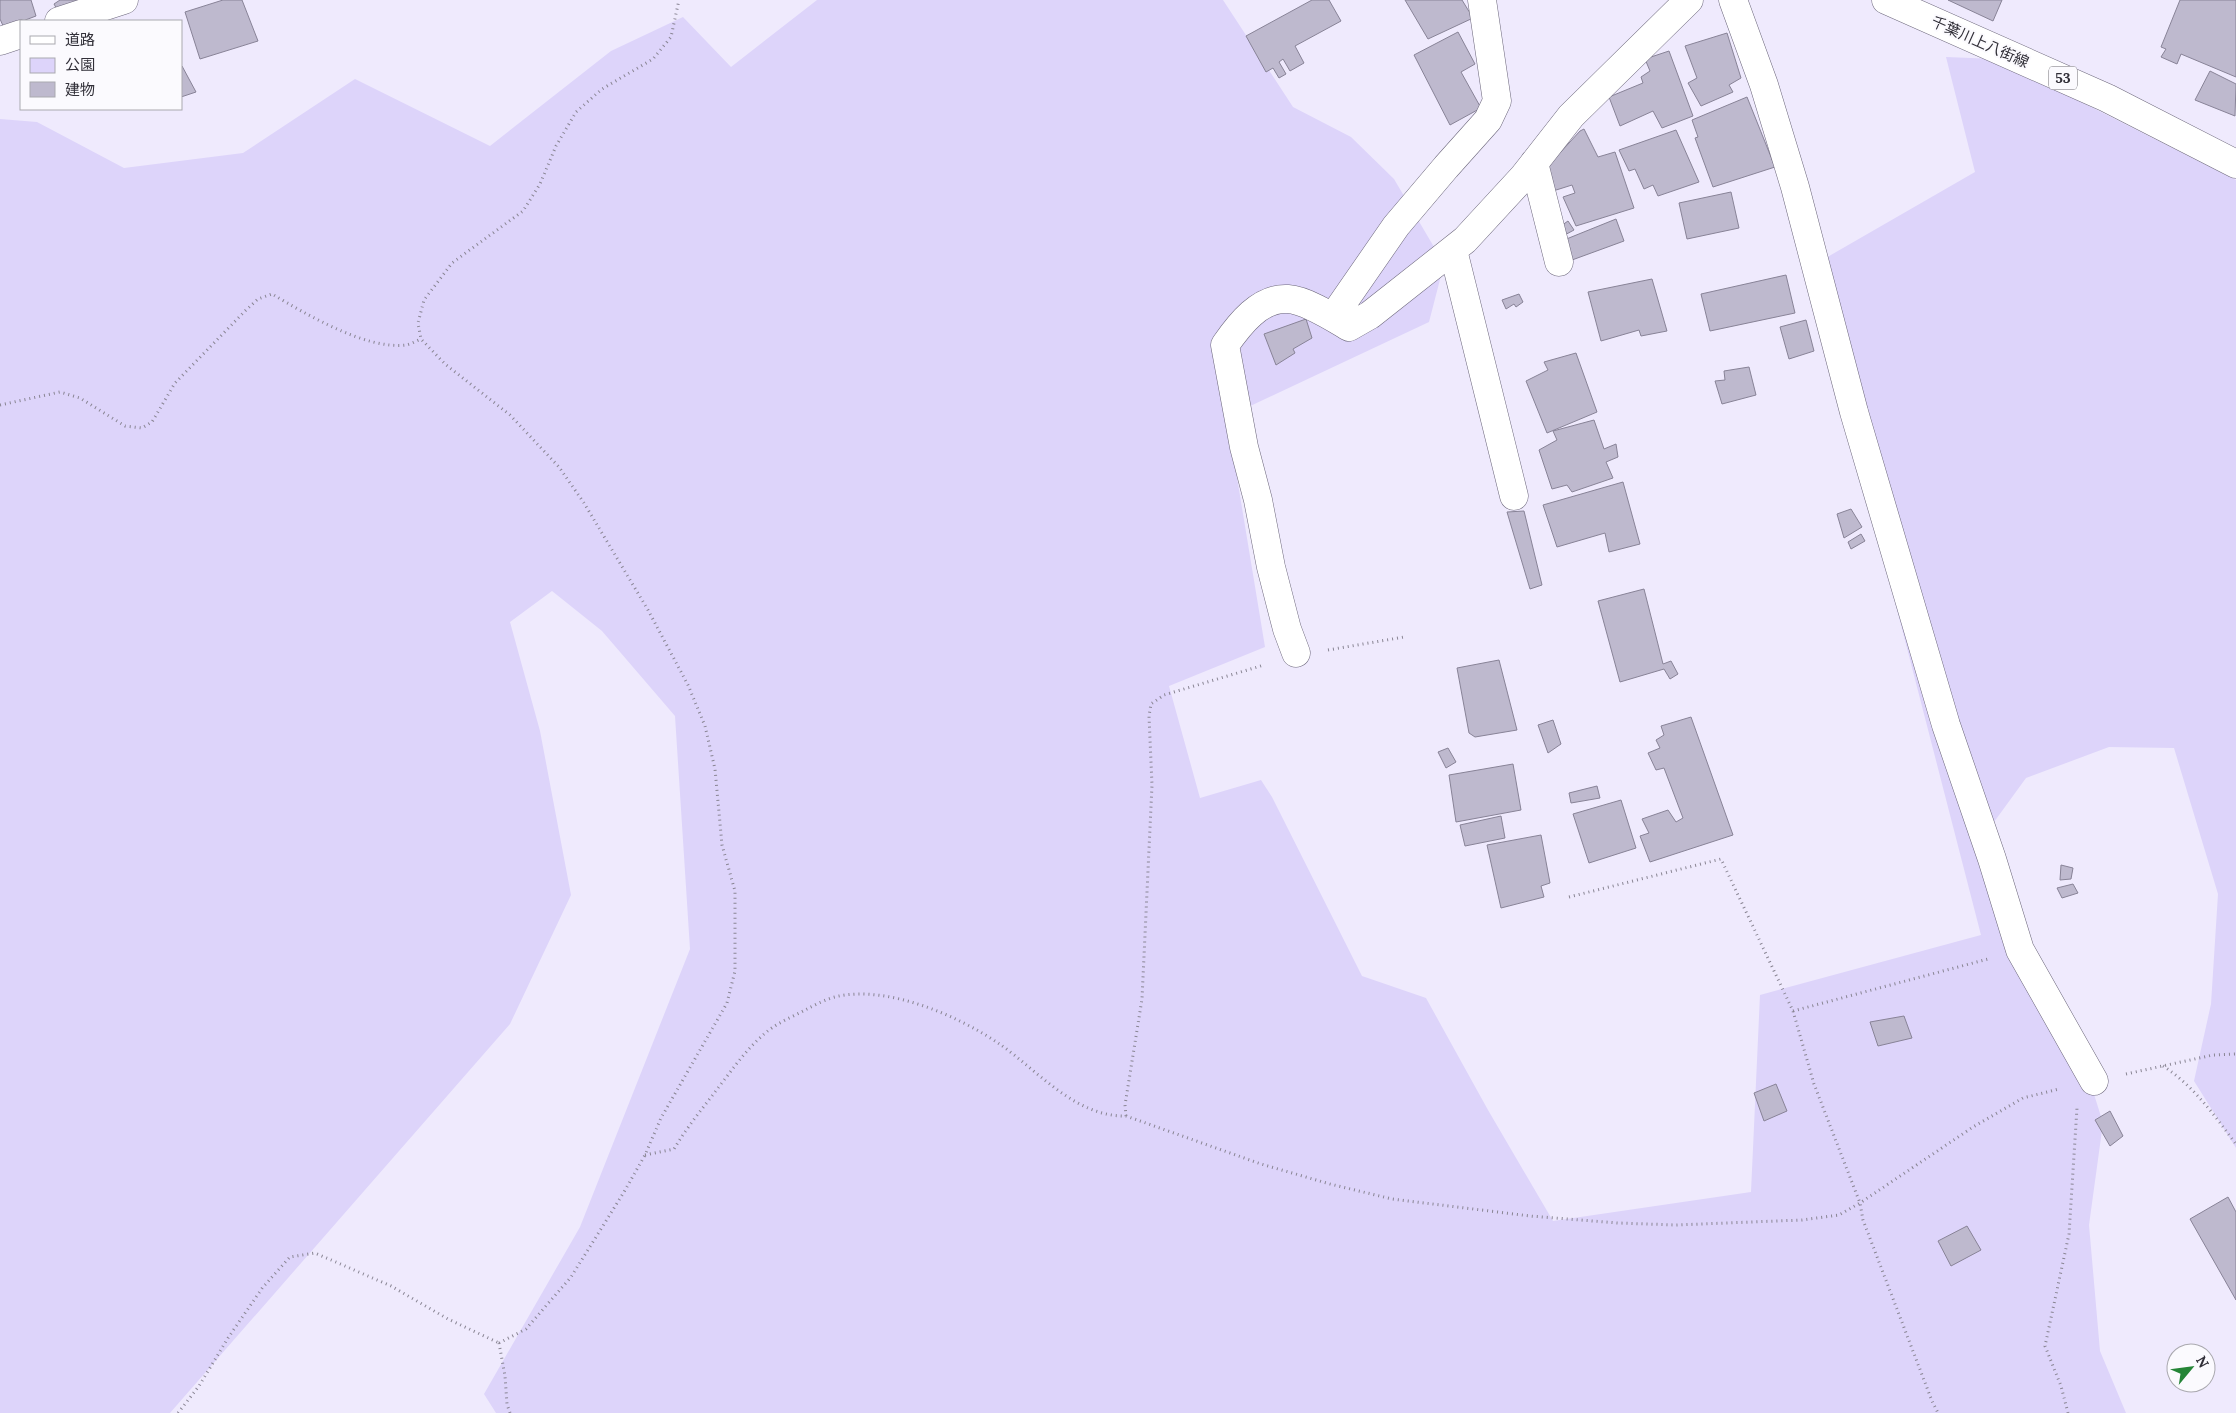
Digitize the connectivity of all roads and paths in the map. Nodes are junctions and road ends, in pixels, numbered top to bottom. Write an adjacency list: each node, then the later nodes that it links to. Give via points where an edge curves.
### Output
1 (124, 0): 7 (street)
2 (679, 0): 15 (path, via 671,37 653,59 602,89 576,112 556,146 540,184 523,210 452,263 424,300 418,323)
3 (1482, 0): 14 (street, via 1497,101 1488,120 1396,226)
4 (1689, 0): 10 (street, via 1572,116)
5 (1733, 0): 21 (street, via 1764,85 1795,187 1854,412 1946,725)
6 (1886, 0): 11 (street, 千葉川上八街線 / 53, via 2107,98)
7 (62, 20)
8 (20, 34): 9 (street)
9 (0, 41)
10 (1534, 163): 12 (street); 13 (street)
11 (2236, 164)
12 (1453, 250): 14 (street, via 1370,315 1348,327); 17 (street)
13 (1559, 262)
14 (1333, 317): 19 (street, via 1288,299 1266,304 1239,324 1225,345 1271,567)
15 (421, 339): 16 (path, via 408,345 377,342 343,330 272,294 258,299 246,310 175,383 152,422 142,428 125,426 80,398 60,392); 28 (path, via 445,364 510,415 559,467 648,610 688,685 705,726 715,769 722,845 734,892 735,971 727,1003 661,1118)
16 (0, 404)
17 (1514, 496)
18 (1404, 638): 19 (path)
19 (1296, 653): 26 (path, via 1164,695 1151,704 1152,785 1142,999)
20 (1569, 897): 22 (path, via 1721,859)
21 (2020, 950): 22 (path); 25 (street)
22 (1794, 1011): 29 (path, via 1814,1084)
23 (2236, 1054): 24 (path, via 2213,1055)
24 (2162, 1066): 25 (path); 27 (path, via 2204,1102)
25 (2086, 1083): 29 (path, via 2023,1098 1973,1127); 34 (path, via 2069,1234 2045,1346)
26 (1126, 1116): 28 (path, via 1109,1116 1083,1106 1001,1045 956,1018 925,1006 859,993 837,996 763,1035 684,1131 674,1149); 29 (path, via 1215,1149 1330,1184 1392,1199 1465,1208 1618,1223 1676,1224 1802,1220 1839,1215)
27 (2236, 1144)
28 (645, 1154): 30 (path, via 571,1277 526,1329)
29 (1860, 1203): 33 (path, via 1863,1220)
30 (499, 1343): 31 (path, via 390,1286 315,1253 290,1257 263,1287); 32 (path)
31 (178, 1413)
32 (510, 1413)
33 (1938, 1413)
34 (2068, 1413)

